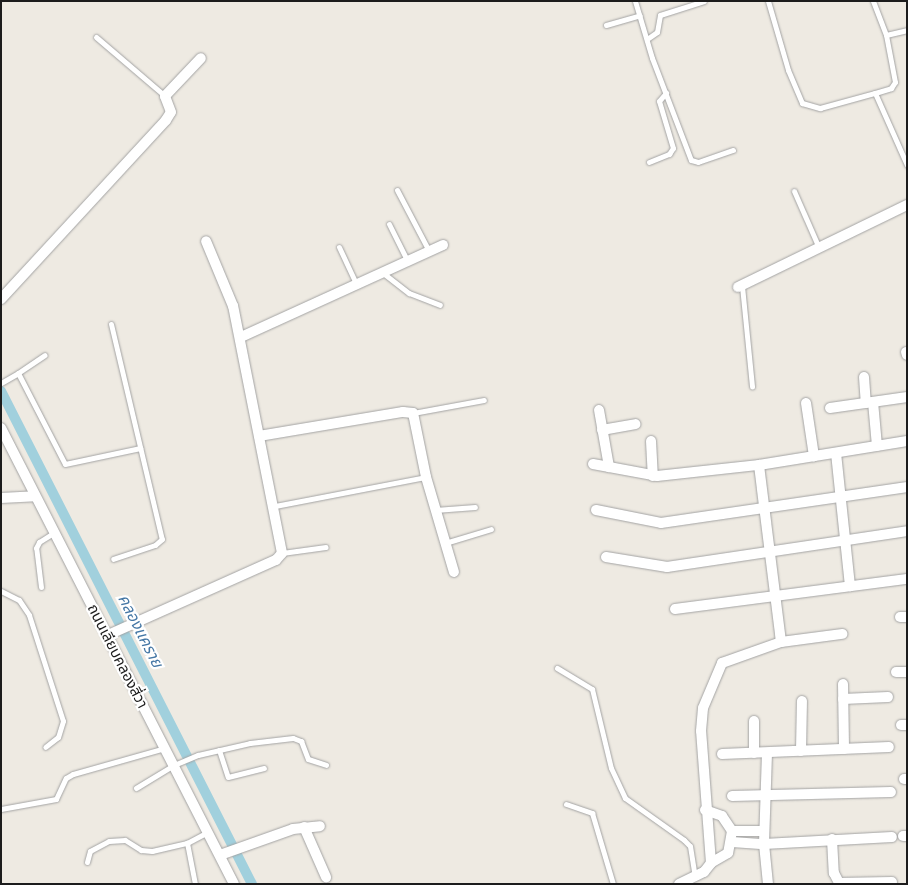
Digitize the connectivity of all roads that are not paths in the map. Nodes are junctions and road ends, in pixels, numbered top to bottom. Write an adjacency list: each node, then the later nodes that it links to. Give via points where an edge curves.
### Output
1 (635, 1): 5 (lane)
2 (704, 1): 10 (lane, via 660,15 658,32)
3 (768, 1): 13 (lane, via 793,86 802,103 820,108)
4 (873, 1): 8 (lane)
5 (640, 15): 6 (lane); 10 (lane)
6 (606, 26)
7 (907, 30): 8 (lane)
8 (886, 35): 13 (lane, via 895,82 891,88)
9 (96, 36): 14 (lane)
10 (647, 39): 12 (lane)
11 (201, 58): 14 (street)
12 (666, 93): 15 (lane, via 691,160 698,162); 16 (lane, via 659,101 673,148 669,154)
13 (875, 93): 17 (lane)
14 (165, 96): 31 (street, via 171,104 166,120)
15 (733, 150)
16 (649, 162)
17 (907, 165)
18 (397, 190): 26 (lane)
19 (794, 191): 25 (lane)
20 (907, 205): 25 (street)
21 (389, 224): 27 (lane)
22 (206, 241): 34 (street, via 233,306)
23 (443, 245): 26 (street)
24 (339, 247): 29 (lane)
25 (819, 248): 30 (street)
26 (429, 251): 27 (street)
27 (407, 260): 28 (street)
28 (381, 271): 29 (street); 32 (lane, via 409,293)
29 (356, 283): 34 (street)
30 (740, 286): 39 (lane)
31 (1, 299)
32 (440, 305)
33 (111, 324): 54 (lane)
34 (241, 337): 50 (street)
35 (45, 355): 36 (lane)
36 (18, 373): 38 (lane); 54 (lane, via 65,464)
37 (864, 377): 43 (street)
38 (1, 383)
39 (752, 387)
40 (907, 397): 43 (street)
41 (484, 400): 46 (lane)
42 (806, 403): 56 (street)
43 (869, 403): 44 (street); 53 (street)
44 (830, 408)
45 (599, 410): 49 (street)
46 (413, 413): 50 (street); 61 (street)
47 (635, 424): 49 (street)
48 (1, 428): 63 (street, ถนนเลียบคลองสี่วา)
49 (602, 430): 59 (street)
50 (259, 436): 66 (street)
51 (651, 441): 60 (street)
52 (907, 441): 53 (street)
53 (877, 446): 55 (street)
54 (140, 448): 80 (lane, via 162,538 155,545)
55 (836, 453): 56 (street); 64 (street)
56 (814, 456): 58 (street)
57 (593, 464): 59 (street)
58 (760, 465): 60 (street); 68 (street)
59 (609, 467): 60 (street)
60 (653, 476)
61 (426, 477): 66 (lane); 69 (street)
62 (907, 487): 64 (street)
63 (35, 496): 65 (street); 73 (street, ถนนเลียบคลองสี่วา)
64 (840, 497): 68 (street); 74 (street)
65 (1, 498)
66 (275, 506): 78 (street)
67 (475, 507): 69 (lane)
68 (765, 508): 70 (street, via 661,523); 77 (street)
69 (435, 510): 75 (street)
70 (596, 510)
71 (492, 530): 75 (lane)
72 (907, 531): 74 (street)
73 (55, 532): 84 (lane, via 39,542 36,548); 89 (street, ถนนเลียบคลองสี่วา)
74 (845, 540): 77 (street); 83 (street)
75 (445, 543): 81 (street)
76 (326, 547): 78 (lane)
77 (770, 551): 79 (street, via 667,567); 86 (street)
78 (282, 553): 89 (street, via 276,560)
79 (606, 557)
80 (114, 559)
81 (454, 572)
82 (907, 579): 83 (street)
83 (850, 586): 86 (street)
84 (41, 587)
85 (1, 591): 99 (lane, via 19,600 28,615 63,721 58,737)
86 (776, 596): 87 (street); 90 (street)
87 (675, 609)
88 (842, 634): 90 (street)
89 (108, 635): 101 (street, ถนนเลียบคลองสี่วา)
90 (781, 642): 117 (street, via 722,663 704,708 701,754)
91 (557, 668): 132 (lane, via 592,689 611,768 625,798 690,846)
92 (896, 672): 93 (street)
93 (907, 672)
94 (843, 684): 96 (street)
95 (888, 697): 96 (street)
96 (843, 699): 102 (street)
97 (802, 701): 104 (street)
98 (754, 721): 105 (street)
99 (45, 746)
100 (889, 747): 102 (street)
101 (165, 748): 108 (street, ถนนเลียบคลองสี่วา); 116 (lane, via 73,774 66,778 56,799)
102 (844, 749): 104 (street)
103 (219, 750): 108 (lane); 109 (lane, via 298,738 308,759); 110 (lane, via 228,777)
104 (801, 751): 106 (street)
105 (754, 753): 106 (street); 107 (street)
106 (767, 753): 114 (street)
107 (722, 754)
108 (174, 765): 111 (lane); 122 (street, ถนนเลียบคลองสี่วา)
109 (326, 765)
110 (264, 768)
111 (136, 788)
112 (891, 792): 114 (street)
113 (732, 796): 114 (street)
114 (766, 798): 121 (street)
115 (566, 804): 137 (lane, via 592,813)
116 (1, 809)
117 (705, 810): 120 (street, via 722,816); 130 (street)
118 (320, 826): 119 (street)
119 (304, 827): 128 (street); 131 (street)
120 (732, 831): 121 (street); 125 (street)
121 (764, 831): 127 (street)
122 (208, 832): 126 (lane); 128 (street, ถนนเลียบคลองสี่วา)
123 (892, 837): 124 (street)
124 (832, 840): 127 (street); 134 (street, via 839,883)
125 (732, 842): 127 (street); 130 (street, via 728,853)
126 (186, 843): 129 (lane, via 152,851 141,850 125,840 109,841 90,851); 135 (lane)
127 (764, 844): 139 (street)
128 (220, 855): 136 (street, ถนนเลียบคลองสี่วา)
129 (86, 862)
130 (710, 863): 132 (street)
131 (326, 877)
132 (695, 877): 138 (street)
133 (892, 882): 134 (street)
134 (877, 883)
135 (195, 884)
136 (234, 884)
137 (613, 884)
138 (679, 884)
139 (768, 884)

